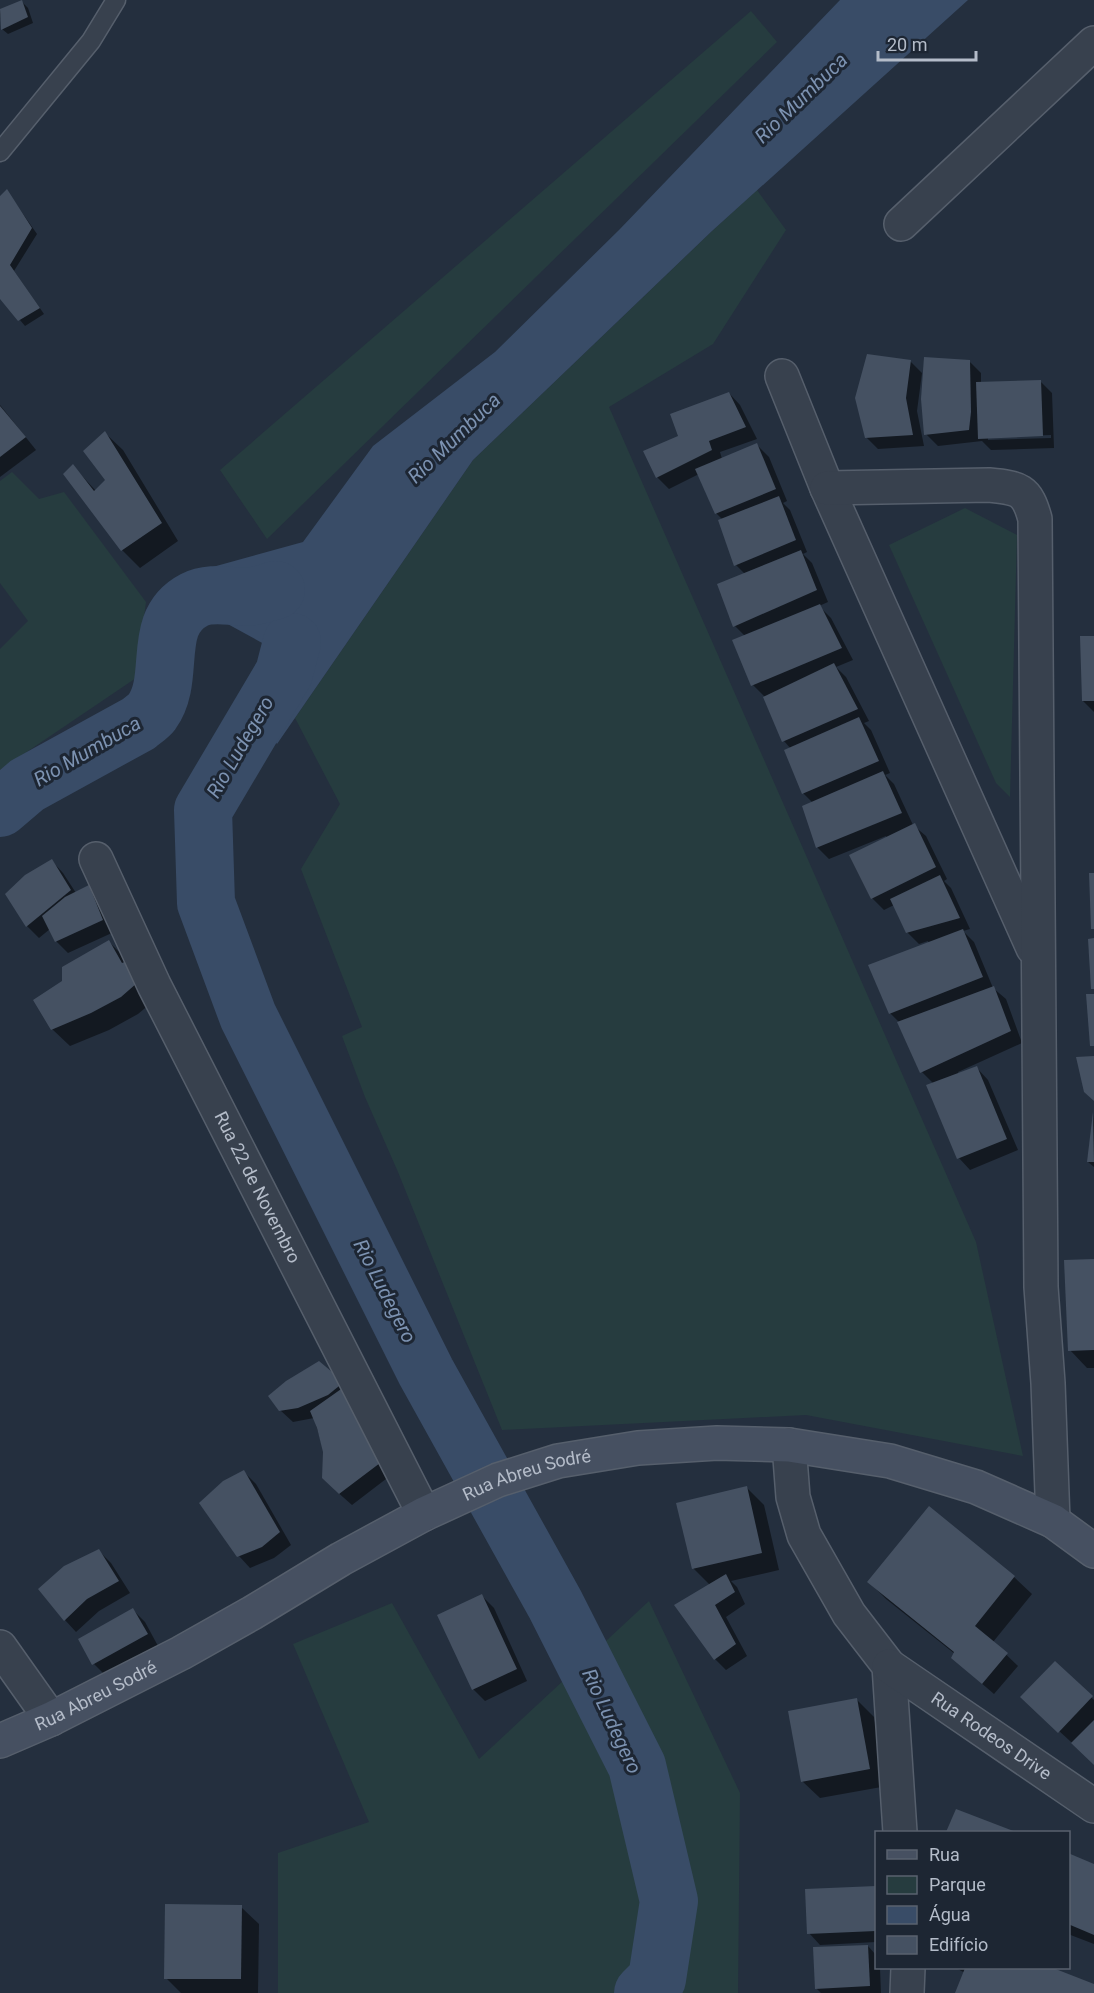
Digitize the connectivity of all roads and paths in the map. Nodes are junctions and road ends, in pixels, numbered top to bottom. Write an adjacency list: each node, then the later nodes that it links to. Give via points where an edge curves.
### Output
1 (116, 0): 3 (lane, via 91,41)
2 (1094, 43): 4 (street)
3 (0, 152)
4 (901, 224)
5 (782, 376): 6 (street)
6 (827, 488): 8 (street); 8 (street, via 989,485 1011,487 1030,501 1035,519)
7 (96, 859): 10 (street, Rua 22 de Novembro, via 154,985)
8 (1038, 959): 11 (street, via 1041,1287)
9 (789, 1445): 10 (main road, Rua Abreu Sodré, via 717,1443 638,1448 558,1461 498,1480); 11 (main road, Rua Abreu Sodré, via 890,1461 976,1487); 14 (street, Rua Rodeos Drive, via 793,1497 804,1535 849,1614)
10 (424, 1514): 15 (main road, Rua Abreu Sodré, via 341,1558 181,1653)
11 (1053, 1521): 12 (main road, Rua Abreu Sodré)
12 (1094, 1551)
13 (0, 1647): 15 (street)
14 (890, 1666): 17 (street, Rua Rodeos Drive); 18 (street)
15 (51, 1719): 16 (main road, Rua Abreu Sodré)
16 (0, 1741)
17 (1094, 1806)
18 (900, 1831)
19 (908, 1969): 20 (street)
20 (907, 1993)

